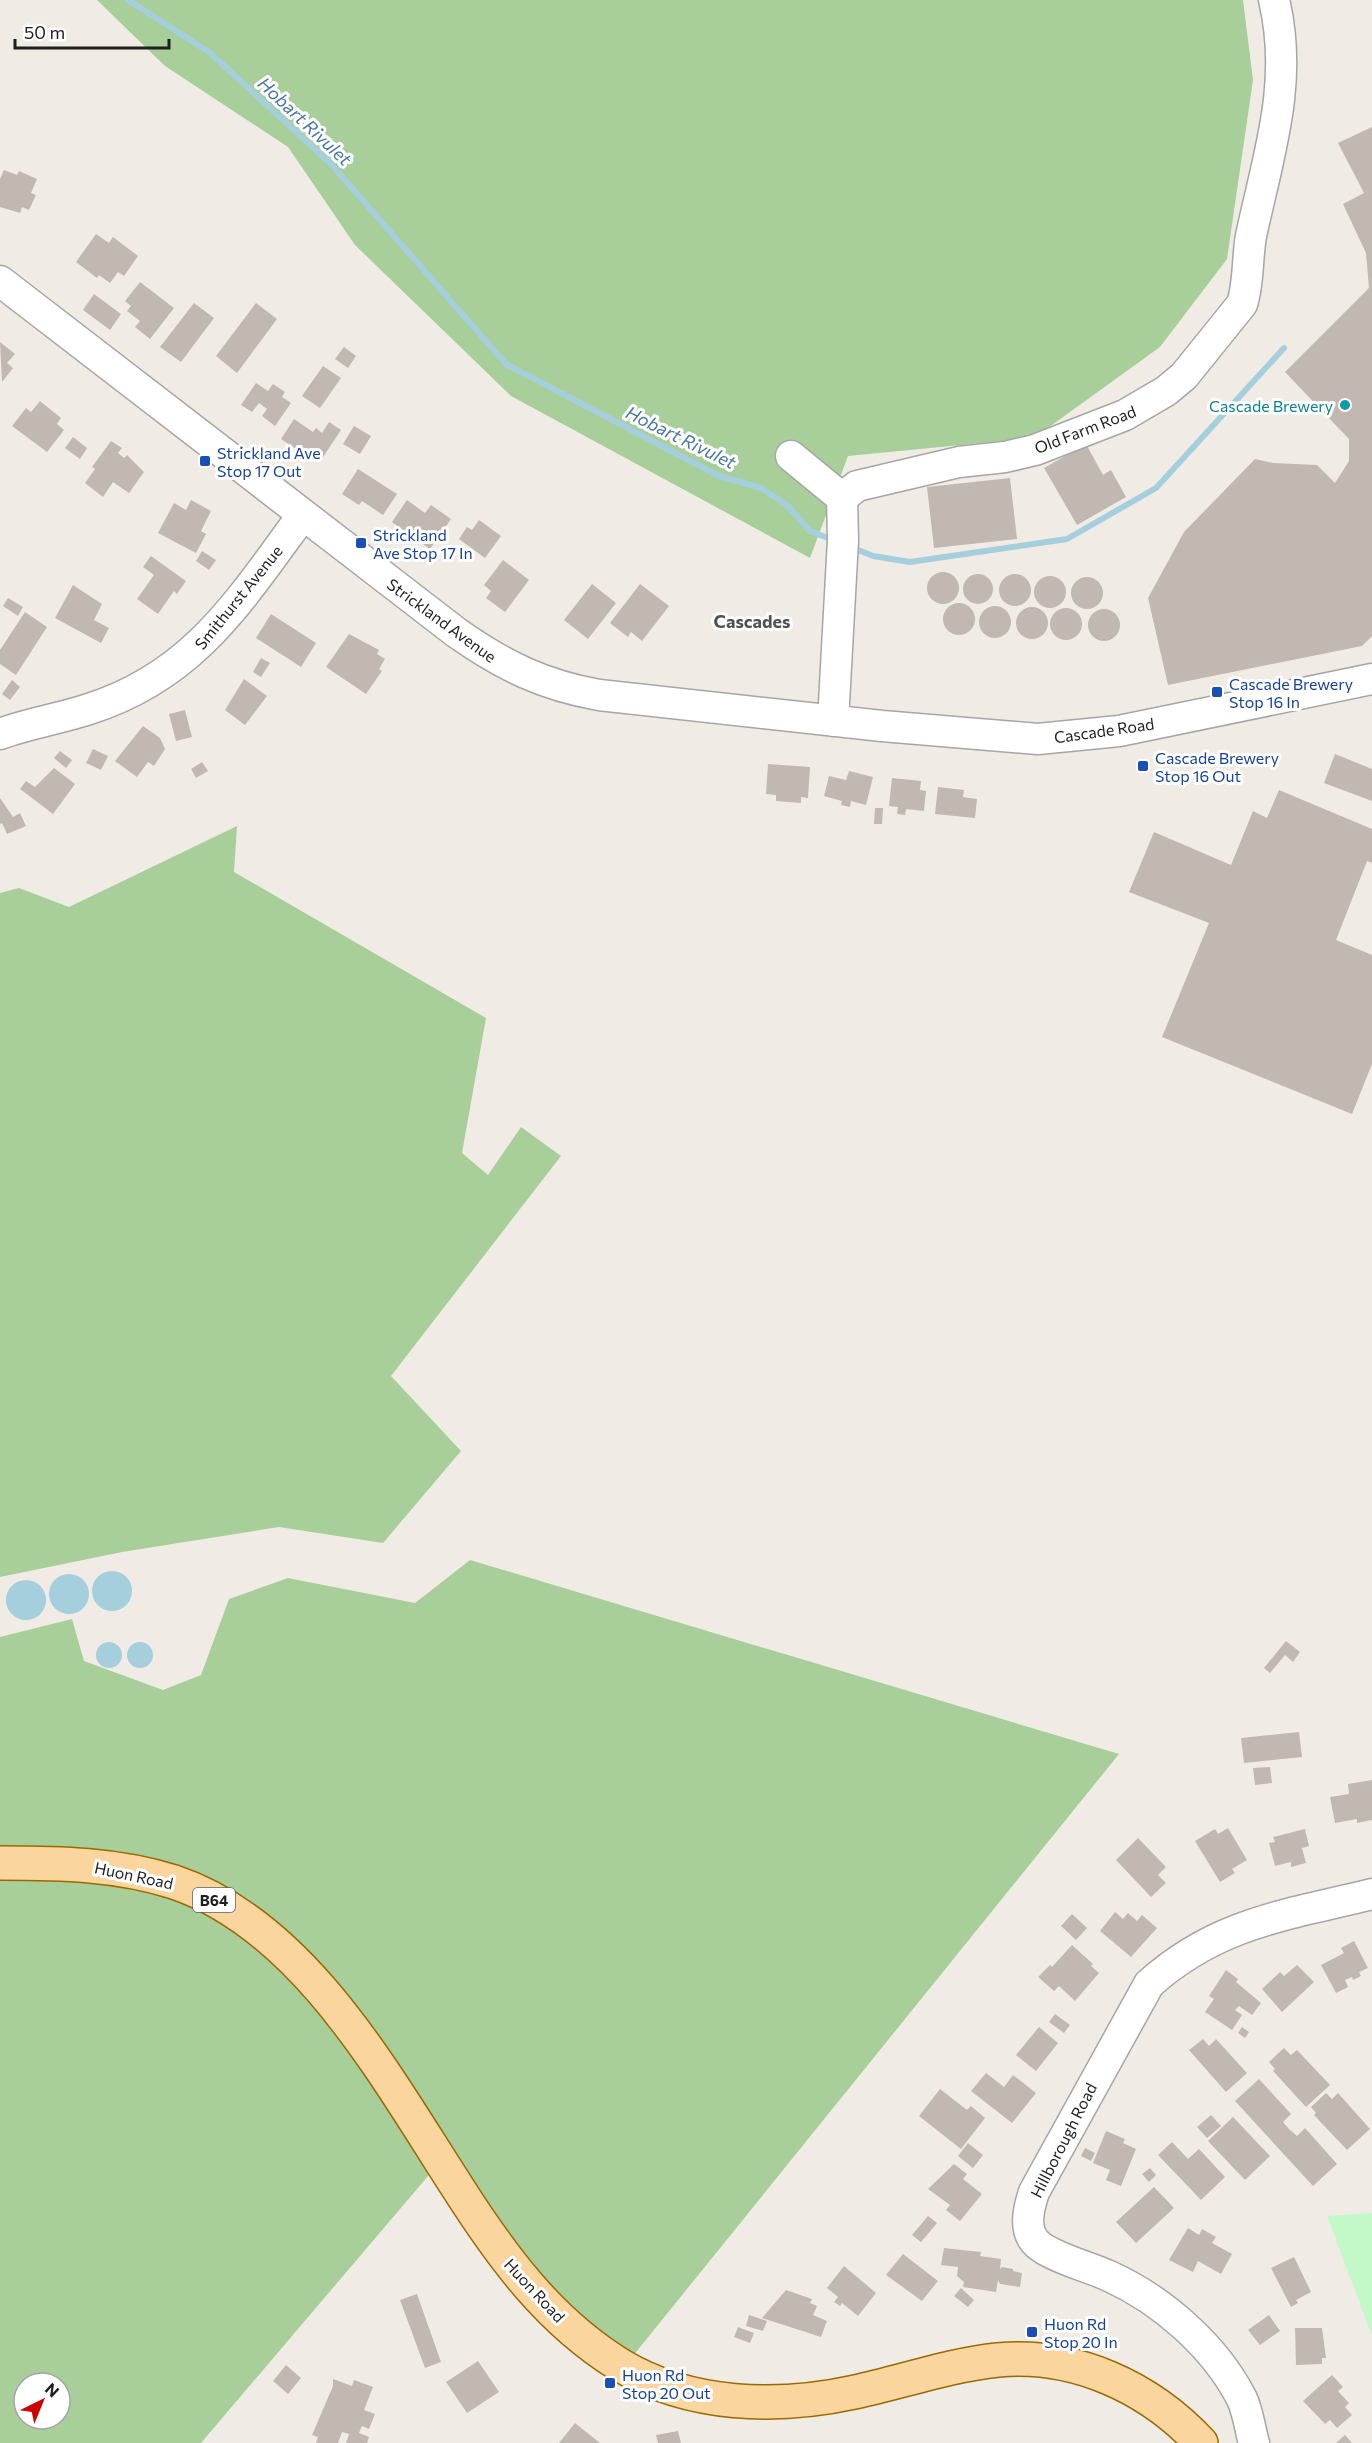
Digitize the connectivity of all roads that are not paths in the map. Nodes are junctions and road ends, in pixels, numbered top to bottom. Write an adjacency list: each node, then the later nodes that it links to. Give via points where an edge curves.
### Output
1 (1274, 0): 4 (street, Old Farm Road, via 1282,58 1276,132 1248,253 1246,292 1242,304 1197,362 1166,391 1115,419 1035,450 958,462 857,486)
2 (0, 281): 5 (street, Strickland Avenue)
3 (792, 456): 4 (street)
4 (842, 498): 7 (street, via 843,552)
5 (302, 516): 7 (street, Strickland Avenue, via 492,658 526,675 599,696); 8 (street, Smithurst Avenue, via 223,620 177,666 154,681 89,709)
6 (1372, 679): 7 (street, Cascade Road, via 1119,731 1066,737 1009,738)
7 (833, 721)
8 (0, 734)
9 (0, 1863): 11 (main road, Huon Road / B64, via 89,1866 173,1882 226,1906 270,1939 352,2029 492,2241 527,2286 592,2347 624,2367 689,2393 747,2402 816,2399 999,2360 1053,2362 1128,2385 1168,2410)
10 (1372, 1894): 12 (street, Hillborough Road, via 1244,1926 1211,1939 1174,1962 1149,1984 1044,2173 1028,2213 1030,2232 1040,2247 1149,2298 1211,2352 1243,2401)
11 (1201, 2443)
12 (1254, 2443)

